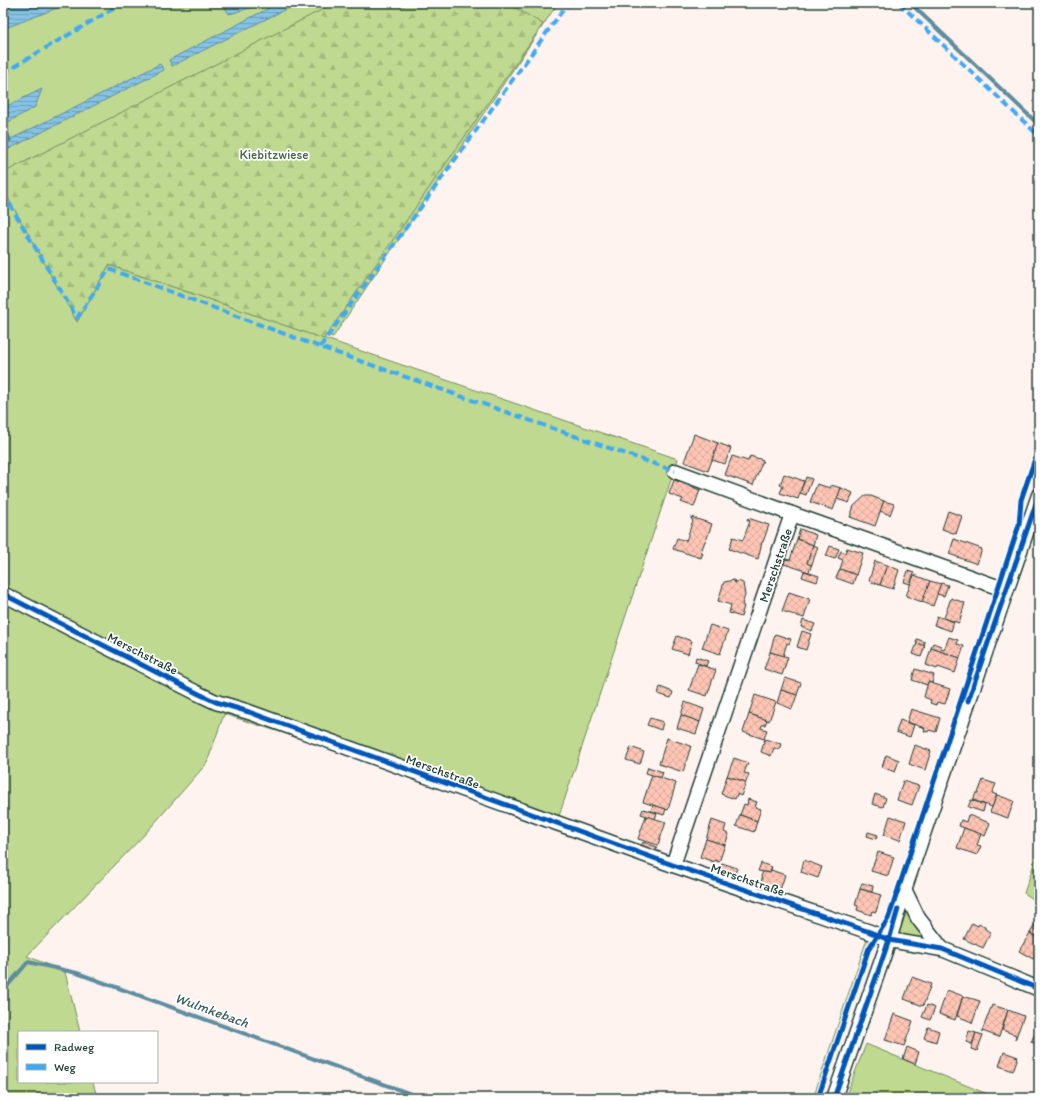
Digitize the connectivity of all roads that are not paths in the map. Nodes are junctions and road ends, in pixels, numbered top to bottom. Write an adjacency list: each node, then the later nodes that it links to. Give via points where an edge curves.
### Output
1 (675, 471): 3 (street, Merschstraße)
2 (1039, 494): 4 (street)
3 (792, 514): 4 (street, Merschstraße); 6 (street, Merschstraße)
4 (1006, 590): 7 (street)
5 (3, 594): 6 (street, Merschstraße, via 216,702)
6 (673, 865): 8 (street, Merschstraße)
7 (904, 889): 8 (street); 9 (street, via 918,918)
8 (889, 940): 9 (street, Merschstraße); 11 (street)
9 (942, 949): 10 (street, Merschstraße)
10 (1039, 989)
11 (834, 1098)

